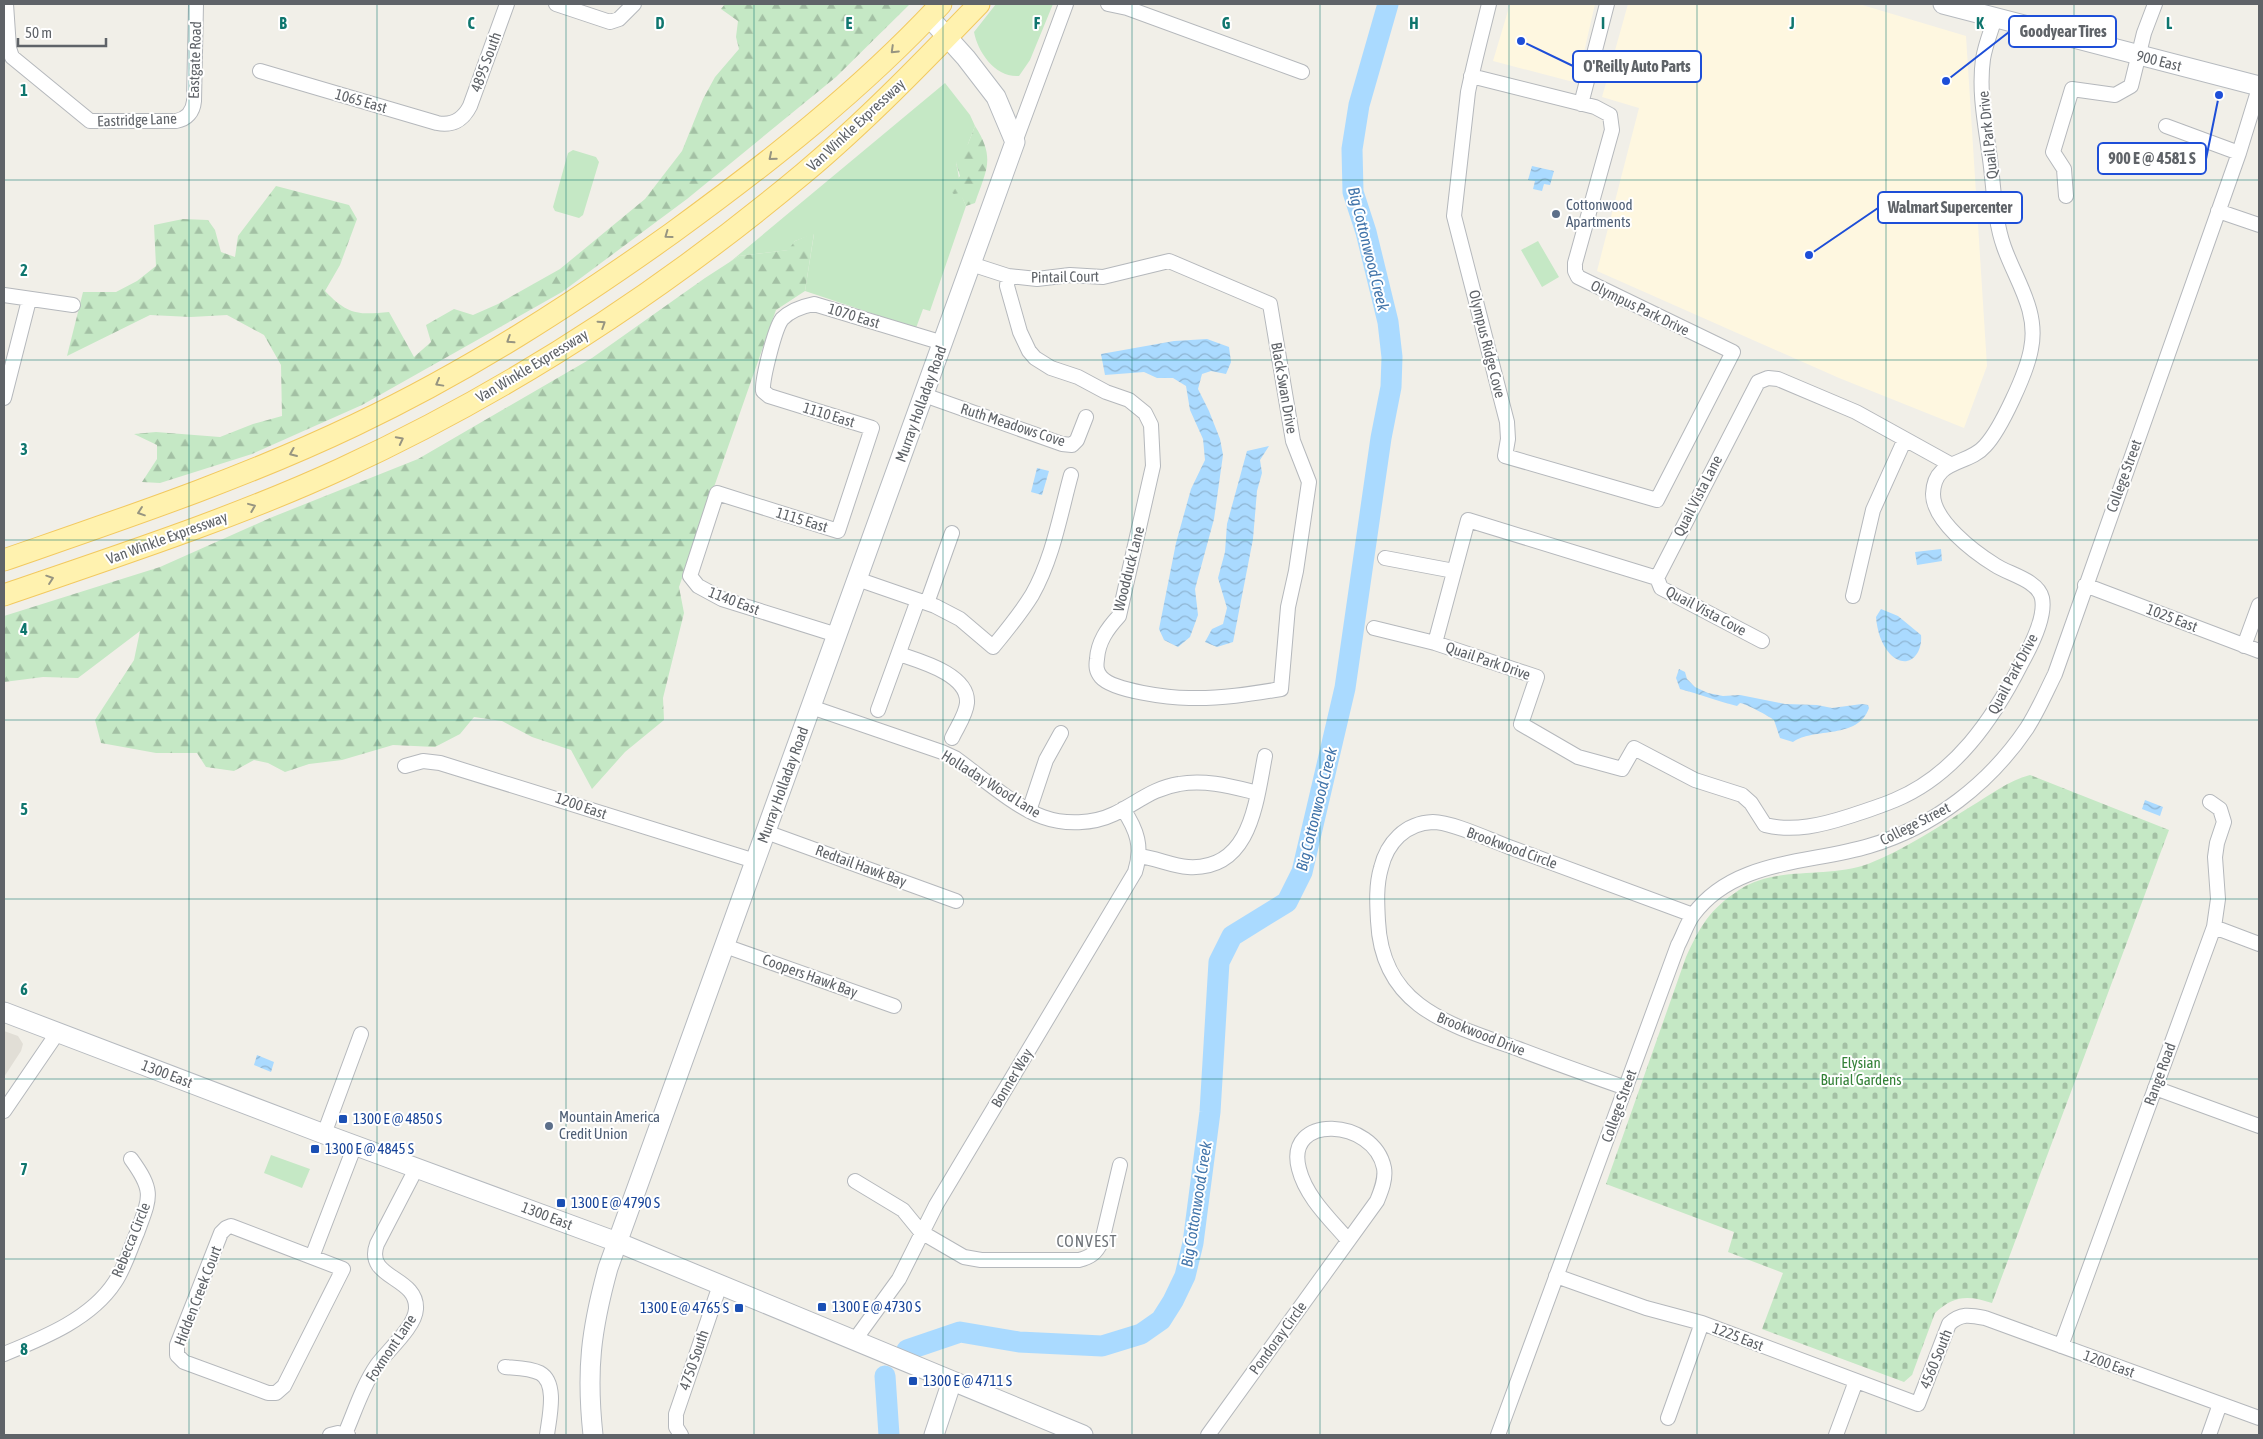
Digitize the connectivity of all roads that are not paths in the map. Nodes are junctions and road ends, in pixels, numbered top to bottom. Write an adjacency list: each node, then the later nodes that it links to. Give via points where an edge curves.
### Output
1 (6, 4): 22 (street, Eastridge Lane, via 8,48 12,57 90,121 176,121)
2 (196, 4): 22 (street, Eastgate Road, via 194,101)
3 (507, 4): 23 (street, 4895 South, via 470,106)
4 (556, 4): 5 (street, via 610,22)
5 (634, 4)
6 (979, 4): 15 (main road, Van Winkle Expressway)
7 (1066, 4): 25 (street, Murray Holladay Road)
8 (1108, 4): 18 (street, via 1127,8)
9 (1489, 4): 19 (street, Olympus Ridge Cove)
10 (1608, 4): 21 (street)
11 (1943, 4): 14 (main road, 900 East)
12 (2155, 4): 16 (street)
13 (935, 10): 15 (main road); 50 (main road, Van Winkle Expressway, one-way to 50, via 876,68 765,163 652,247 482,359 416,395 292,453 172,501)
14 (1995, 18): 16 (main road, 900 East); 42 (street, Quail Park Drive, via 1983,59 1982,96 1998,222 2004,246 2028,300 2032,347 2028,362 1988,443 1977,453)
15 (948, 36): 25 (main road, via 996,97); 55 (main road, Van Winkle Expressway, one-way to 15, via 185,533 288,492 390,446 526,372 643,296 773,198 854,128)
16 (2139, 56): 20 (main road, 900 East); 27 (street, via 2133,81 2126,90 2115,95 2072,89 2053,152 2064,169)
17 (260, 71): 23 (street, 1065 East, via 437,123 450,124)
18 (1302, 72)
19 (1472, 76): 21 (street); 47 (street, Olympus Ridge Cove, via 1454,216 1506,422 1506,456)
20 (2259, 87): 26 (street, College Street)
21 (1581, 104): 47 (street, Olympus Park Drive, via 1610,115 1612,130 1575,263 1578,277 1732,352)
22 (188, 116)
23 (462, 119)
24 (2166, 126): 26 (street)
25 (1016, 142): 30 (main road, Murray Holladay Road)
26 (2239, 153): 28 (street, College Street)
27 (2066, 196)
28 (2218, 211): 29 (street); 54 (street, College Street)
29 (2259, 225)
30 (971, 264): 31 (street, Pintail Court); 36 (main road, Murray Holladay Road)
31 (1008, 276): 34 (street, Pintail Court, via 1037,279 1070,275 1104,277 1169,262); 43 (street, Woodduck Lane, via 1007,286 1020,332 1035,358 1129,400 1145,413 1150,425 1153,466 1149,491 1119,616 1108,627 1098,648 1096,669 1101,678 1137,692 1189,698 1281,689 1288,607 1309,482)
32 (4, 296): 33 (street)
33 (29, 300): 35 (street); 39 (street)
34 (1270, 304): 43 (street, Black Swan Drive, via 1293,441)
35 (73, 305)
36 (943, 344): 37 (street, 1070 East, via 814,304 802,306 782,320 766,364); 38 (main road, Murray Holladay Road)
37 (763, 391): 45 (street, 1110 East, via 769,396 872,428)
38 (924, 395): 40 (street, Ruth Meadows Cove, via 1062,444 1072,445 1077,440); 53 (main road, Murray Holladay Road)
39 (4, 398)
40 (1086, 417)
41 (1905, 439): 42 (street, Quail Vista Lane); 52 (street, Quail Vista Lane, via 1856,412 1778,380 1768,378 1758,382); 56 (street, via 1872,510)
42 (1950, 464): 62 (street, Quail Park Drive, via 1938,475 1934,486 1933,496 1943,520 1972,550 2036,586 2042,598 2042,610 2029,650 2005,696 1978,735 1930,780 1898,799 1870,809 1827,823 1784,830 1765,825 1751,802 1742,795 1695,780 1634,748 1622,769 1578,757 1521,724 1537,678)
43 (1304, 470)
44 (1071, 475): 57 (street, via 1048,559 1032,596 993,646 960,619)
45 (855, 482): 46 (street, 1115 East, via 838,531)
46 (717, 493): 60 (street, 1140 East, via 690,576 698,586 722,599)
47 (1657, 500)
48 (952, 533): 57 (street)
49 (1385, 558): 51 (street)
50 (4, 560)
51 (1454, 571): 52 (street, via 1468,520); 62 (street)
52 (1656, 578): 61 (street, Quail Vista Cove, via 1661,588)
53 (858, 579): 57 (street); 60 (main road, Murray Holladay Road)
54 (2085, 585): 63 (street, 1025 East); 81 (street, College Street, via 2055,674 2032,719 2014,746 1966,795 1935,816 1870,846 1748,873 1727,884)
55 (4, 595)
56 (1853, 596)
57 (923, 601): 65 (street)
58 (2259, 605): 63 (street)
59 (1374, 628): 62 (street, Quail Park Drive)
60 (837, 635): 66 (main road, Murray Holladay Road)
61 (1762, 641)
62 (1435, 643)
63 (2244, 646): 64 (street, 1025 East)
64 (2259, 652)
65 (899, 654): 67 (street); 69 (street, via 948,672 963,690 966,708)
66 (811, 707): 75 (street, Holladay Wood Lane, via 955,758); 76 (main road, Murray Holladay Road)
67 (878, 710)
68 (1061, 733): 75 (street, via 1046,760)
69 (952, 738)
70 (1265, 756): 72 (street)
71 (405, 766): 78 (street, 1200 East, via 423,761 440,763)
72 (1258, 793): 74 (street, Holladay Wood Lane, via 1210,783 1180,783 1151,792); 77 (street, via 1247,834 1230,854 1218,861 1190,867)
73 (2210, 802): 82 (street, Range Road, via 2220,809 2224,822 2215,857 2218,899)
74 (1123, 809): 75 (street, Holladay Wood Lane, via 1102,818 1077,822 1057,821); 77 (street, Bonner Way, via 1138,835)
75 (1029, 811)
76 (766, 832): 78 (main road, Murray Holladay Road); 79 (street, Redtail Hawk Bay)
77 (1139, 856): 99 (street, Bonner Way, via 1135,872 1123,894)
78 (755, 861): 84 (main road, Murray Holladay Road)
79 (956, 901)
80 (1377, 901): 81 (street, Brookwood Circle, via 1379,874 1392,842 1404,831 1434,822); 89 (street, Brookwood Drive, via 1379,942 1385,960 1400,985 1418,1005 1446,1022)
81 (1693, 915): 89 (street, College Street, via 1678,946)
82 (2214, 928): 83 (street); 90 (street, Range Road)
83 (2259, 944)
84 (725, 946): 85 (street, Coopers Hawk Bay); 101 (main road, Murray Holladay Road)
85 (894, 1006)
86 (4, 1012): 87 (main road, 1300 East)
87 (58, 1032): 91 (street); 93 (main road, 1300 East)
88 (361, 1034): 93 (street)
89 (1626, 1088): 103 (street, College Street)
90 (2155, 1088): 92 (street); 108 (street, Range Road)
91 (4, 1111)
92 (2259, 1126)
93 (324, 1134): 94 (main road, 1300 East)
94 (355, 1145): 97 (main road, 1300 East); 102 (street)
95 (131, 1159): 109 (street, Rebecca Circle, via 145,1180 149,1197 116,1280 102,1298 81,1315)
96 (1120, 1165): 99 (street, via 1102,1241 1091,1257 1079,1260 972,1259)
97 (417, 1167): 101 (main road, 1300 East); 118 (street, Foxmont Lane, via 374,1253 380,1269 413,1293 415,1315 373,1371)
98 (855, 1181): 99 (street, via 903,1210)
99 (921, 1232): 107 (street, Bonner Way, via 898,1279)
100 (1348, 1240): 100 (street, Pondoray Circle, via 1311,1196 1299,1170 1298,1148 1312,1131 1342,1129 1357,1134 1375,1148 1384,1168 1377,1202); 124 (street, Pondoray Circle)
101 (618, 1242): 104 (main road, 1300 East); 120 (main road, Murray Holladay Road, via 596,1314 589,1360)
102 (312, 1257): 102 (street, Hidden Creek Court, via 234,1226 226,1228 178,1345 178,1358 268,1393 279,1392 343,1269)
103 (1556, 1276): 106 (street, 1225 East, via 1646,1308); 125 (street, College Street)
104 (720, 1285): 107 (main road, 1300 East); 121 (street, 4750 South, via 676,1414)
105 (1957, 1316): 108 (street, 1200 East, via 1985,1318); 113 (street, 4560 South, via 1943,1336)
106 (1702, 1323): 112 (street, 1225 East); 115 (street)
107 (854, 1341): 111 (main road, 1300 East)
108 (2060, 1346): 114 (street, 1200 East)
109 (4, 1354)
110 (505, 1367): 119 (street, via 533,1371 548,1381 551,1391)
111 (952, 1381): 122 (main road); 123 (main road, 1300 East)
112 (1856, 1381): 113 (street, 1225 East); 126 (street)
113 (1918, 1404)
114 (2220, 1404): 116 (street, 1200 East); 127 (street)
115 (1668, 1418)
116 (2259, 1418)
117 (330, 1435): 118 (street, Foxmont Lane)
118 (346, 1435)
119 (547, 1435)
120 (593, 1435)
121 (680, 1435)
122 (934, 1435)
123 (1083, 1435)
124 (1208, 1435)
125 (1498, 1435)
126 (1836, 1435)
127 (2209, 1435)

